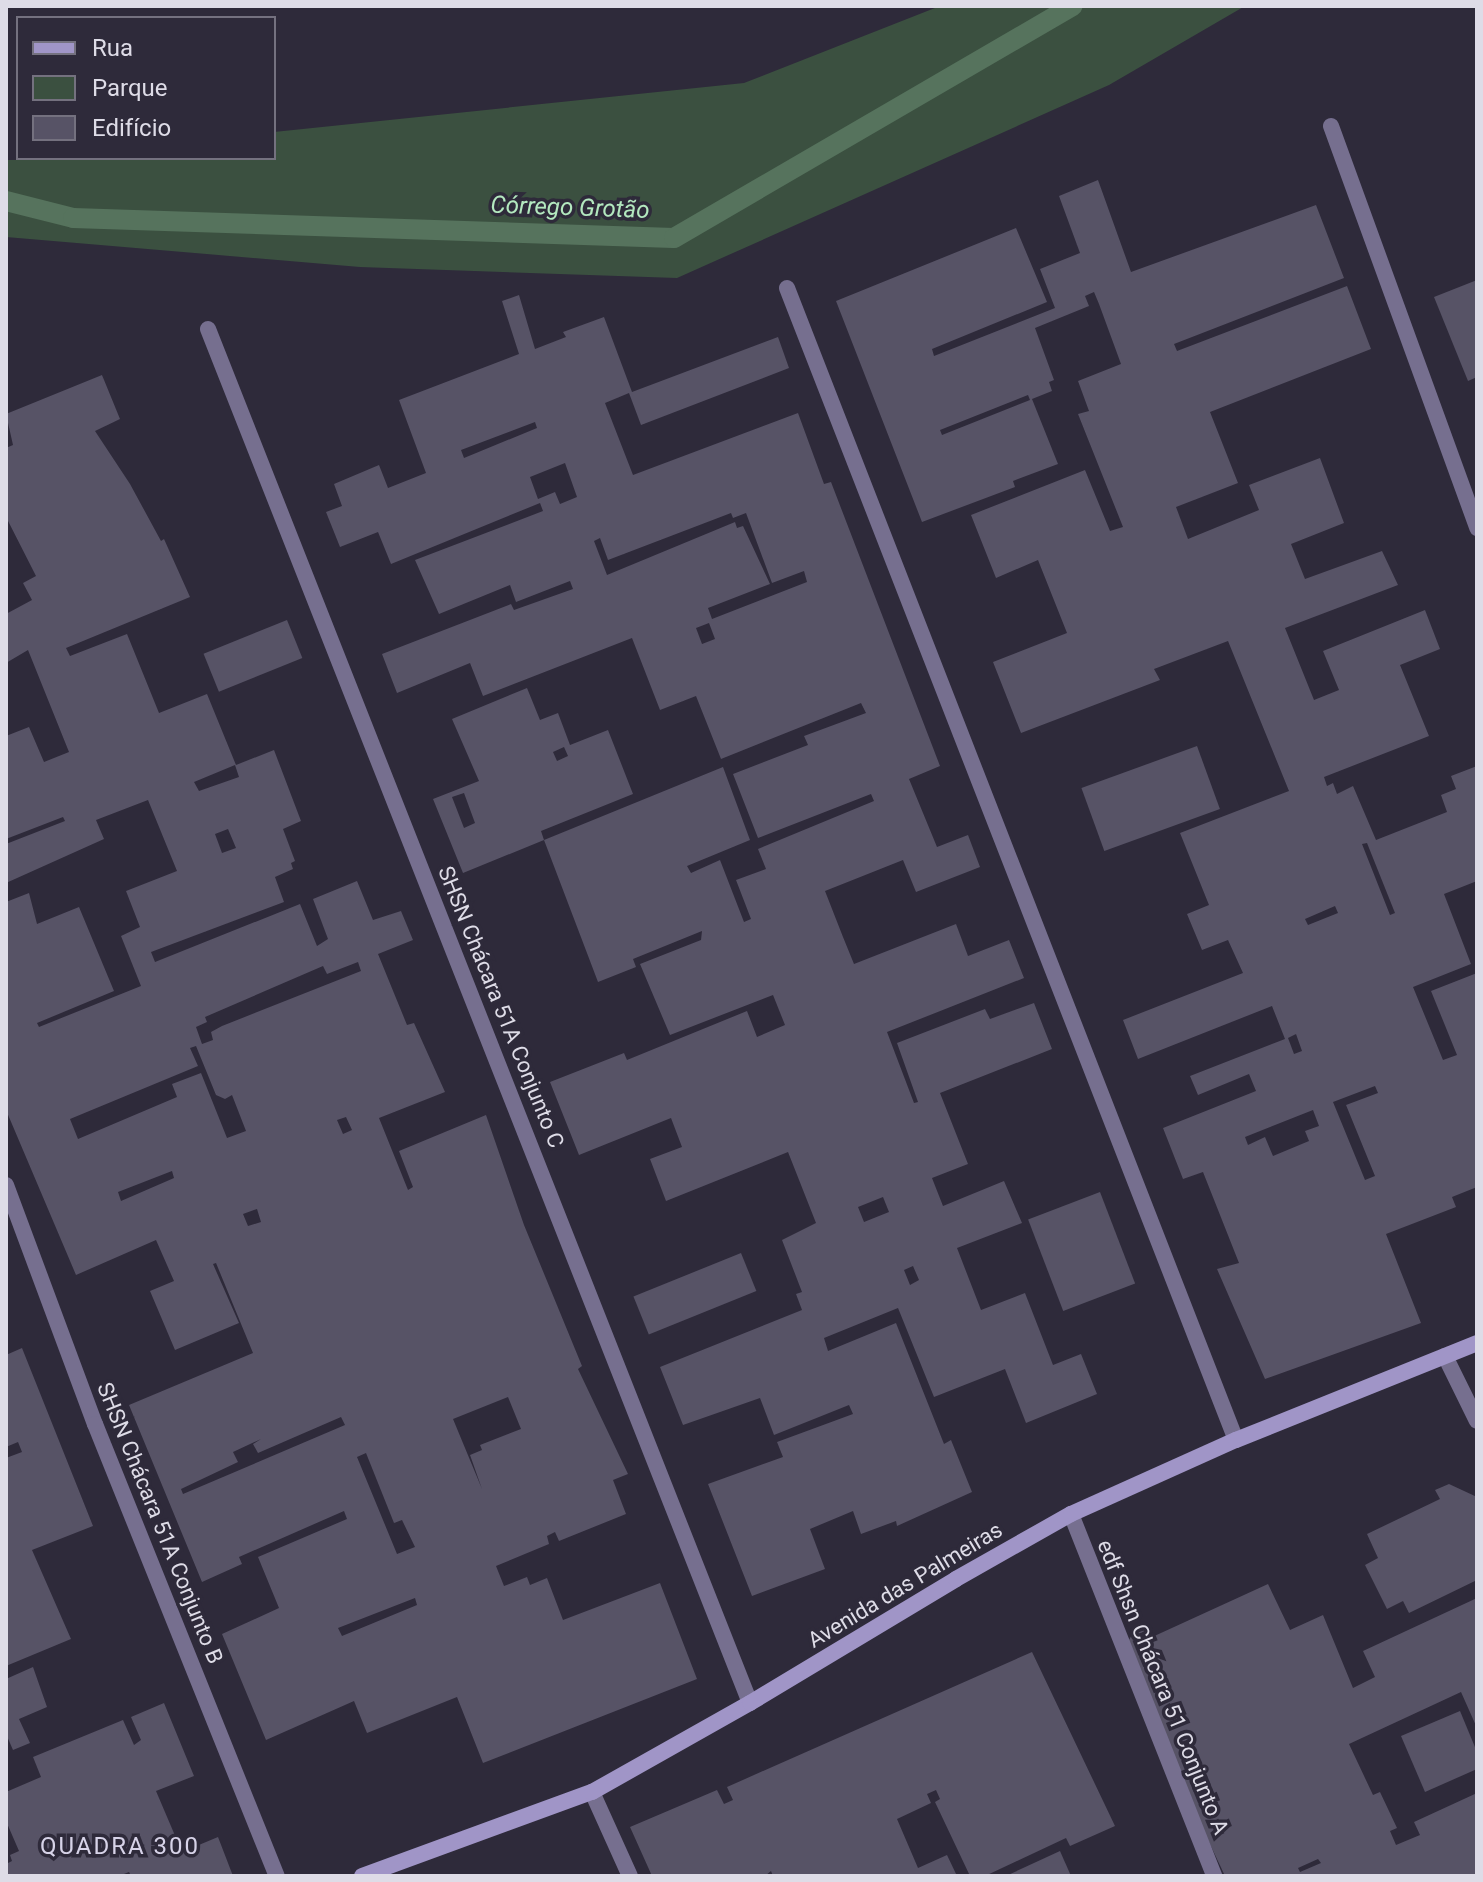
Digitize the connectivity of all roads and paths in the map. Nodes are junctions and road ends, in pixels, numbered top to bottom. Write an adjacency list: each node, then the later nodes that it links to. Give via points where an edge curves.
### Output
1 (1331, 126): 4 (street)
2 (787, 288): 9 (street)
3 (208, 329): 11 (street, SHSN Chácara 51A Conjunto C)
4 (1477, 528)
5 (6, 1185): 13 (street, SHSN Chácara 51A Conjunto B, via 95,1424)
6 (1477, 1343): 7 (street, Avenida das Palmeiras)
7 (1445, 1356): 8 (street); 9 (street, Avenida das Palmeiras)
8 (1477, 1421)
9 (1236, 1440): 10 (street, Avenida das Palmeiras)
10 (1071, 1514): 11 (street, Avenida das Palmeiras); 16 (street, edf Shsn Chácara 51 Conjunto A)
11 (750, 1703): 12 (street, Avenida das Palmeiras)
12 (592, 1792): 14 (street, Avenida das Palmeiras); 15 (street)
13 (277, 1876)
14 (362, 1876)
15 (630, 1876)
16 (1214, 1876)

